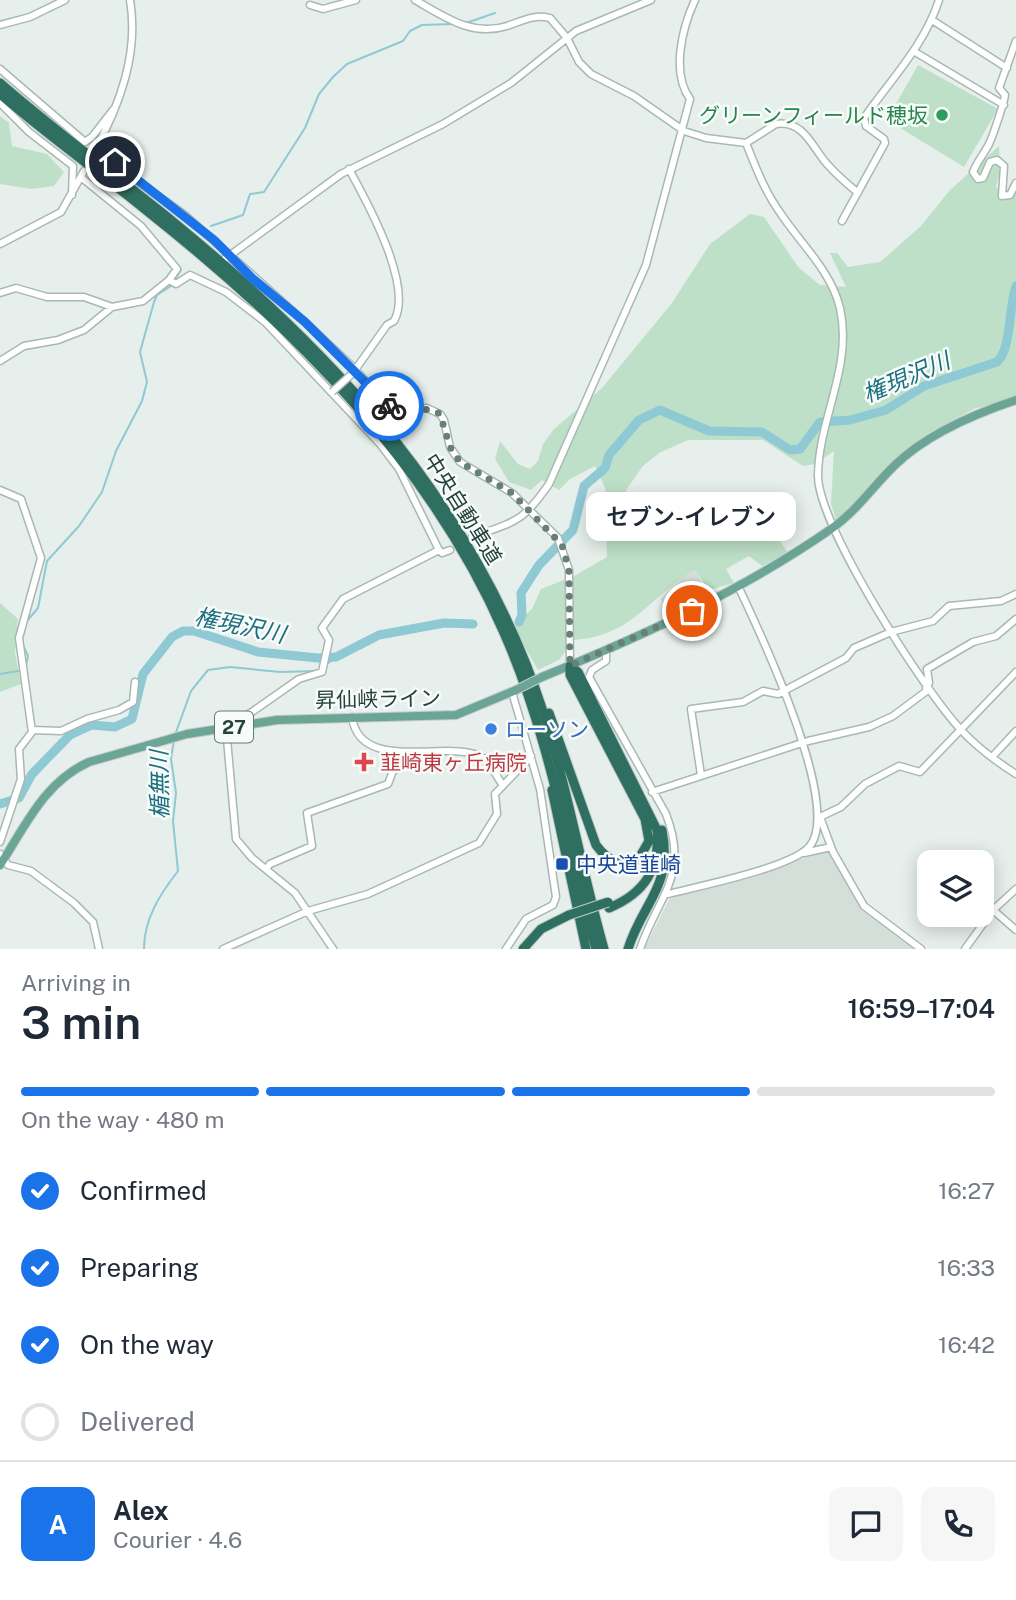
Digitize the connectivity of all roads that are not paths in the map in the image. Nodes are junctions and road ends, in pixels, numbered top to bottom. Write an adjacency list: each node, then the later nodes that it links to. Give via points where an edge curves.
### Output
1 (65, 0): 10 (street)
2 (130, 0): 20 (street, via 131,49)
3 (302, 0): 4 (street, via 323,9)
4 (356, 0)
5 (415, 0): 11 (street, via 471,29 550,18)
6 (651, 0): 11 (street)
7 (695, 0): 21 (street, via 685,25 680,78 691,99)
8 (939, 0): 9 (street)
9 (932, 20): 13 (street); 14 (street)
10 (0, 25)
11 (567, 38): 21 (street, via 585,69); 23 (street, via 511,83 443,124)
12 (1016, 41): 14 (street)
13 (915, 52): 19 (street); 25 (street, via 864,118 885,144)
14 (1007, 68): 19 (street, via 999,88 1005,95)
15 (0, 69): 20 (street, via 85,142)
16 (0, 83): 50 (highway, 中央自動車道, via 241,281 357,395 442,502 496,597)
17 (0, 94): 57 (highway, 中央自動車道, via 154,216 250,300 296,342 380,433 436,507 466,559 504,632)
18 (0, 103): 26 (street, via 74,166)
19 (1004, 105): 24 (street, via 974,177 983,178 990,162 998,160 1004,166 1002,196 1010,195)
20 (114, 110): 29 (street, via 96,149 186,216)
21 (684, 131): 22 (street); 40 (street, via 646,265 556,471)
22 (746, 143): 25 (street, via 776,124 795,127 805,132 827,164); 41 (street, via 770,198 837,296 844,345 818,475 822,502)
23 (349, 169): 29 (street); 36 (street, via 381,230 400,300 394,321)
24 (1016, 183)
25 (857, 192): 27 (street)
26 (72, 195): 28 (street, via 61,212); 31 (street, via 83,175 141,226 177,269)
27 (842, 221)
28 (0, 244)
29 (227, 257): 36 (street)
30 (210, 274): 32 (street)
31 (169, 280): 32 (street, via 176,284 190,275); 34 (street, via 143,301)
32 (204, 280): 37 (street, via 265,322)
33 (0, 293): 34 (street, via 16,288 47,297 84,297)
34 (112, 307): 35 (street, via 84,330 24,346)
35 (0, 361)
36 (354, 371): 37 (street, bridge); 40 (street, via 393,408 427,408 440,414 460,462 512,493)
37 (331, 393): 44 (street, via 392,458)
38 (1016, 400): 41 (main road, 昇仙峡ライン / 27, via 976,415 909,453)
39 (0, 490): 61 (street, via 21,499 41,558 19,638)
40 (530, 512): 42 (street); 51 (street, via 560,542 569,570)
41 (835, 527): 45 (main road, 昇仙峡ライン / 27); 48 (street)
42 (472, 537)
43 (450, 550): 44 (street)
44 (439, 551): 59 (street, via 343,599 322,628 329,640 323,669 290,684)
45 (737, 586): 49 (main road, 昇仙峡ライン / 27); 56 (street)
46 (1016, 594): 48 (street, via 1001,601 948,606 933,621)
47 (1016, 619): 54 (street, via 996,636 973,642 927,669)
48 (891, 632): 54 (street); 56 (street, via 854,648 846,658)
49 (606, 652): 51 (main road, 昇仙峡ライン / 27); 72 (street, via 606,660 589,677)
50 (526, 664): 62 (highway, via 570,767 596,845 610,860 627,863 646,851 649,832); 95 (highway, 中央自動車道, via 560,766)
51 (570, 666): 55 (main road, 昇仙峡ライン / 27, bridge); 62 (highway, via 578,672)
52 (1016, 672): 63 (street)
53 (135, 682): 61 (street, via 132,702 119,710 61,731)
54 (927, 689): 63 (street); 65 (street, via 885,720)
55 (514, 691): 58 (main road, 昇仙峡ライン / 27, via 456,715); 67 (street)
56 (786, 691): 65 (street); 70 (street, via 763,691 743,702 691,709)
57 (535, 714): 93 (highway); 94 (highway, 中央自動車道)
58 (352, 717): 59 (main road, 昇仙峡ライン / 27); 66 (street, via 356,732 366,741)
59 (238, 726): 60 (main road, 昇仙峡ライン / 27)
60 (226, 728): 77 (main road, 昇仙峡ライン / 27, via 187,734 75,768 31,814); 78 (street, via 236,839)
61 (32, 730): 74 (street, via 19,749 21,779)
62 (602, 730): 84 (highway, bridge, via 647,813 655,845 642,878 608,905); 96 (highway, via 661,825 666,848 662,880)
63 (961, 730): 68 (street); 73 (street, via 920,772 899,766)
64 (1016, 731): 68 (street)
65 (801, 743): 70 (street); 73 (street)
66 (406, 752): 71 (street, via 475,755 483,758); 78 (street, via 404,764 393,771 388,784 307,813 312,846)
67 (531, 756): 71 (street); 90 (street, via 556,897 553,905 526,919)
68 (992, 757): 69 (street)
69 (1016, 774)
70 (701, 775): 72 (street)
71 (502, 784): 82 (street, via 495,794 496,814 479,843 368,894)
72 (652, 792): 80 (street, via 674,838)
73 (820, 817): 75 (street); 76 (street, via 811,845)
74 (0, 842)
75 (831, 847): 76 (street); 98 (street, via 864,906)
76 (802, 853): 80 (street)
77 (1, 859): 87 (street, via 31,871 74,903 93,922)
78 (266, 869): 82 (street, via 295,893)
79 (1016, 889): 81 (street)
80 (668, 894): 97 (street)
81 (994, 909)
82 (308, 911): 88 (street); 89 (street)
83 (994, 911): 86 (street)
84 (570, 918): 91 (highway, via 541,929); 92 (highway, via 543,933)
85 (981, 927): 99 (street)
86 (1016, 930)
87 (99, 949)
88 (223, 949)
89 (333, 949)
90 (506, 949)
91 (523, 949)
92 (529, 949)
93 (586, 949)
94 (596, 949)
95 (604, 949)
96 (628, 949)
97 (640, 949)
98 (921, 949)
99 (965, 949)

